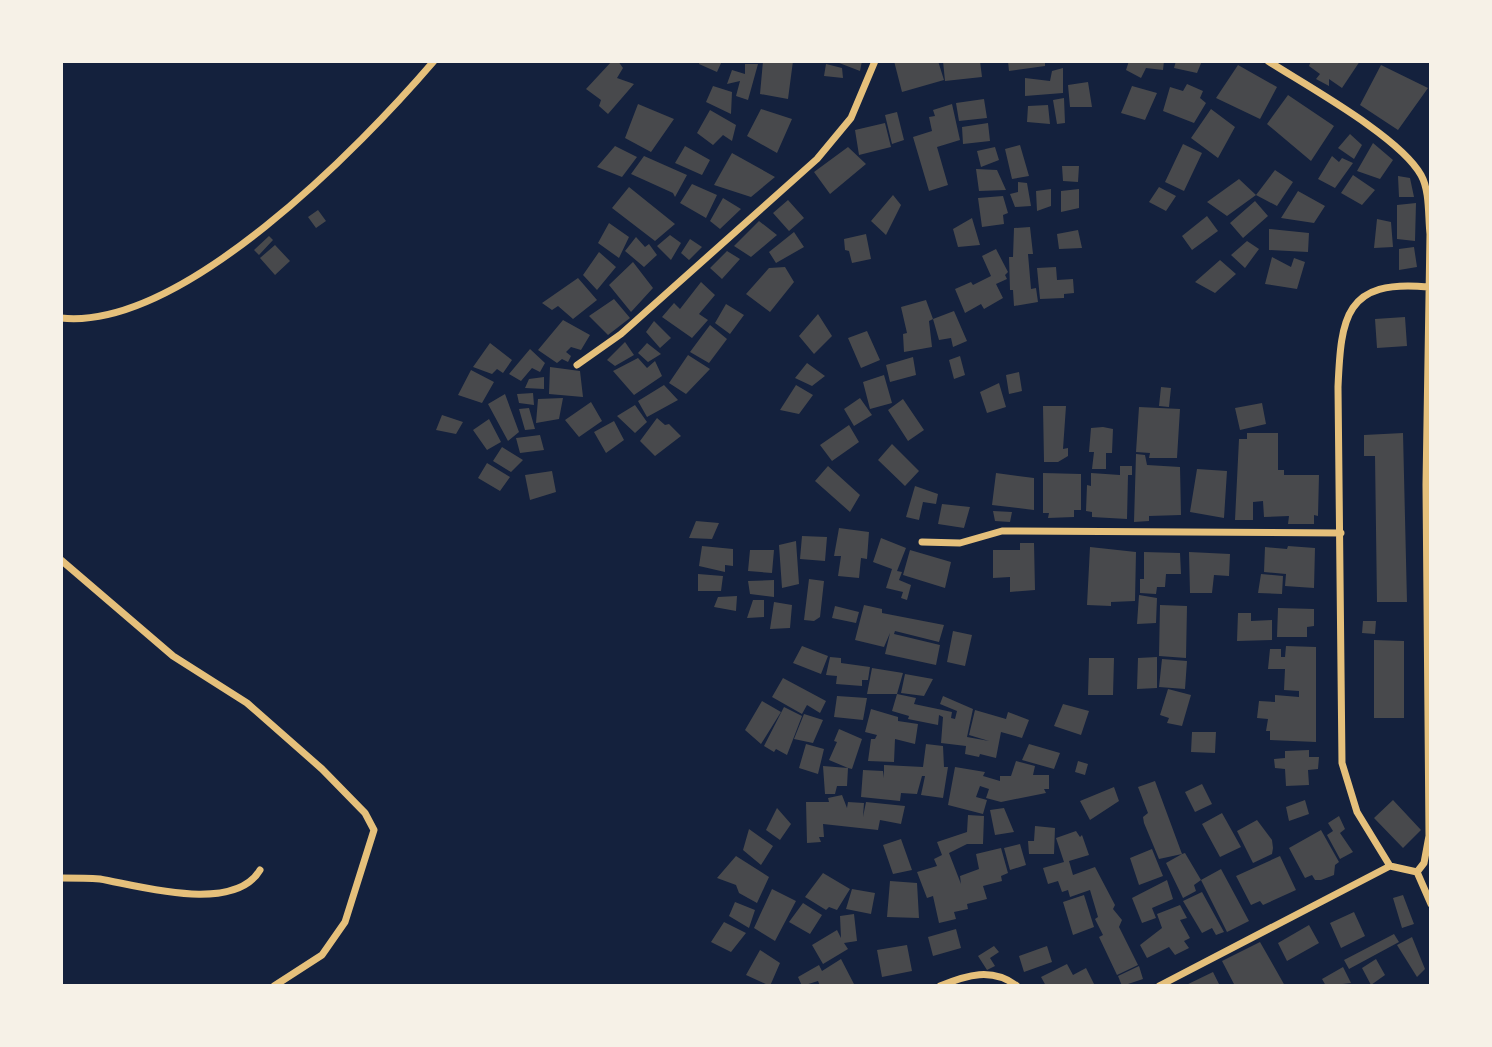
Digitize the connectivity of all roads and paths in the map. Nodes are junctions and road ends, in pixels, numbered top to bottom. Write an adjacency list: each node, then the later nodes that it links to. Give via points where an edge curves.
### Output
1 (434, 61): 5 (street, via 395,107 286,211 201,271 175,288 114,313)
2 (875, 61): 6 (street, via 851,118 817,159 621,334)
3 (1268, 61): 4 (street, via 1385,138 1408,156 1423,177 1430,234)
4 (1428, 287): 7 (street, via 1376,290 1350,310 1342,328 1338,387); 10 (street)
5 (61, 318)
6 (577, 365)
7 (1341, 533): 8 (street, via 1002,531 960,543); 11 (street, via 1342,763 1357,812)
8 (922, 542)
9 (61, 560): 16 (street, via 173,656 247,703 322,769 370,821 374,830 345,922 322,956)
10 (1427, 864): 13 (street)
11 (1390, 866): 13 (street); 19 (street)
12 (260, 870): 14 (street, via 244,887 213,893 167,892 96,879)
13 (1417, 872): 15 (street)
14 (61, 878)
15 (1431, 904)
16 (274, 986)
17 (940, 986): 18 (street, via 990,974)
18 (1017, 986)
19 (1159, 986)

